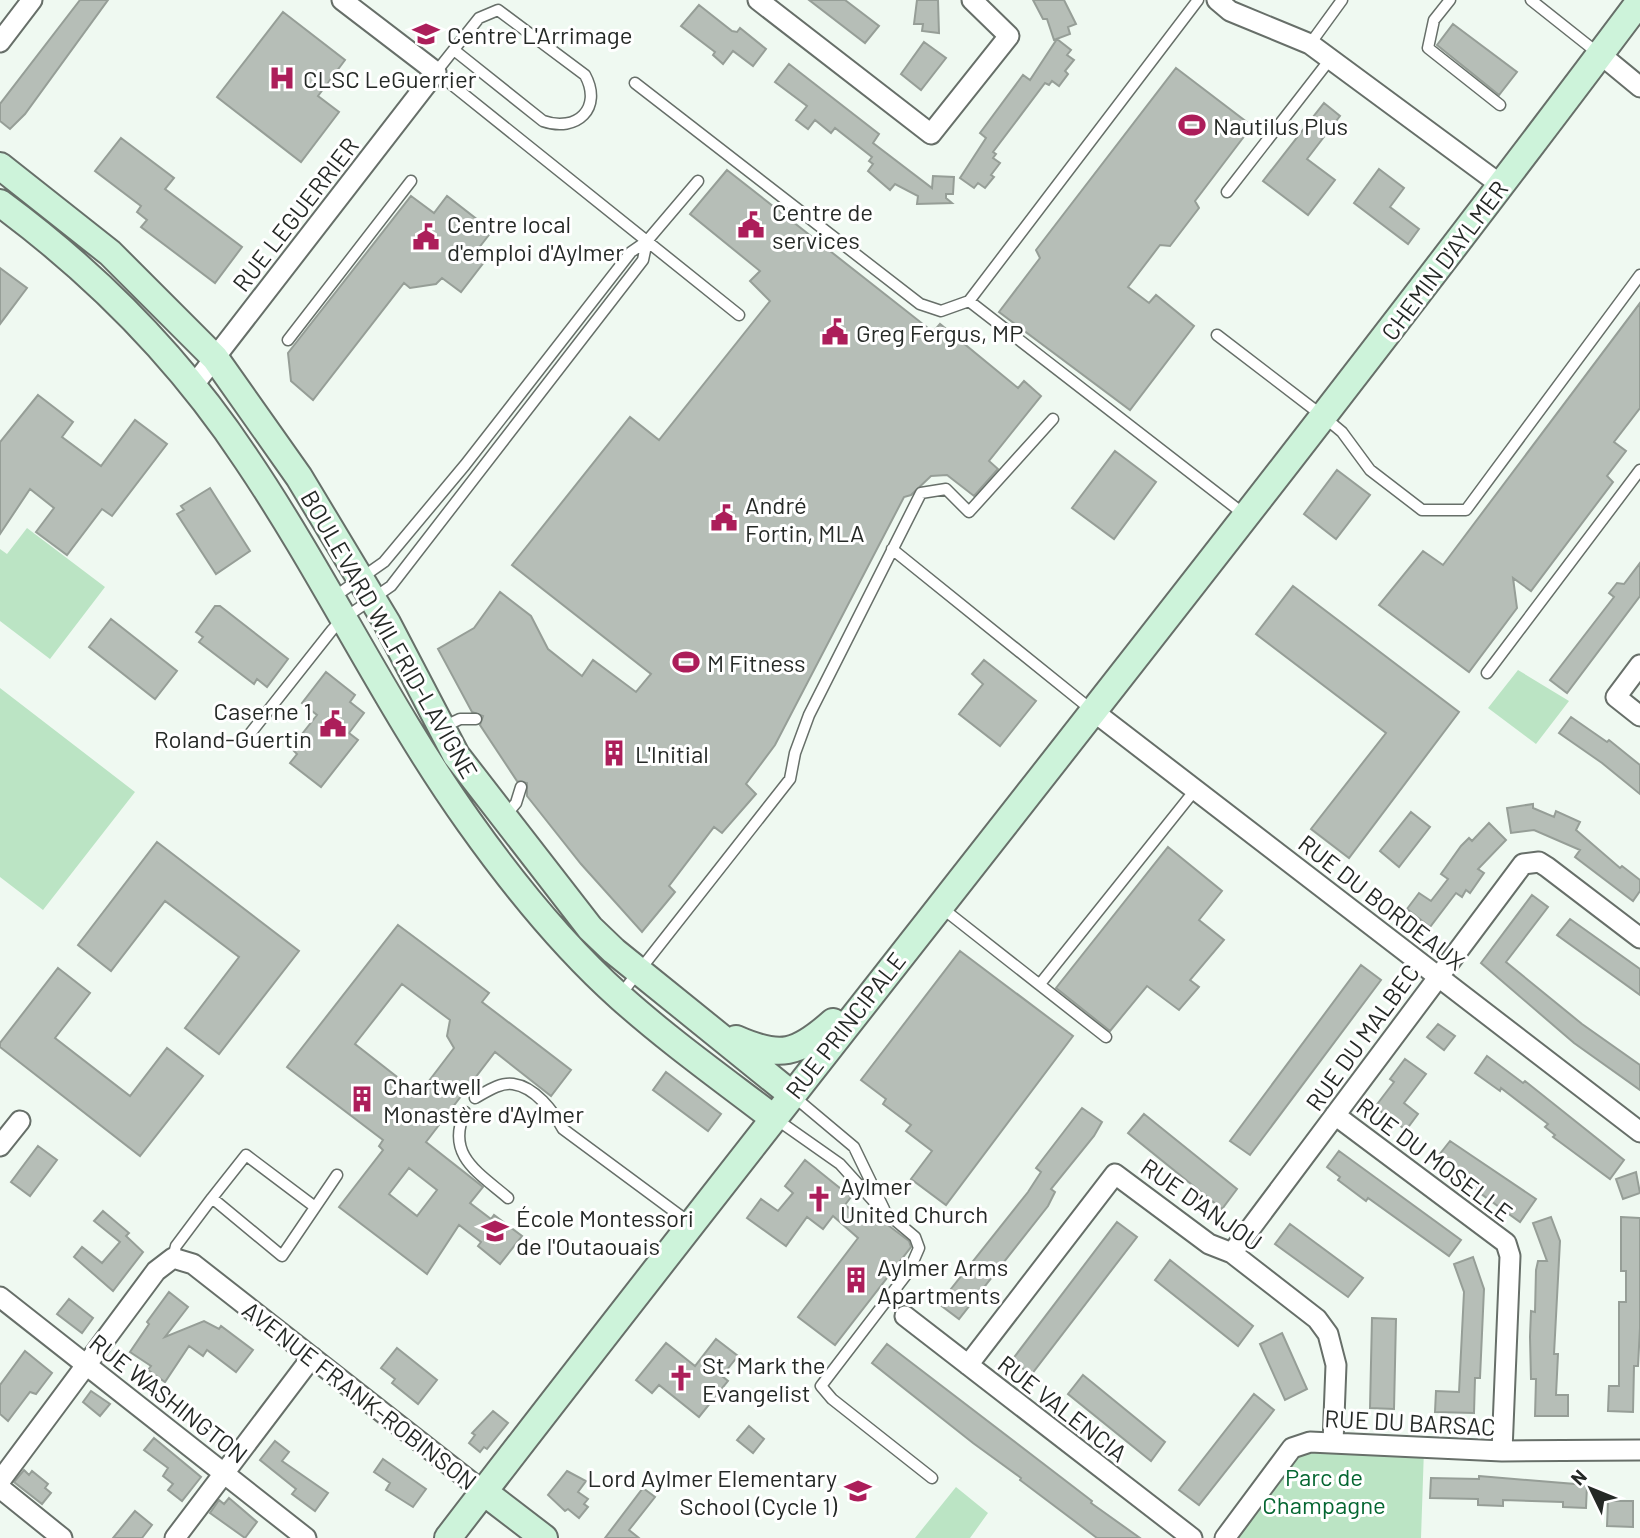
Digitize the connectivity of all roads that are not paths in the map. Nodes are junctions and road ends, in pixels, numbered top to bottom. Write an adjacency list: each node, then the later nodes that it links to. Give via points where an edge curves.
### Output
1 (32, 0): 11 (street)
2 (342, 0): 16 (street)
3 (758, 0): 4 (street, via 931,134 1009,36)
4 (972, 0)
5 (1198, 0): 28 (lane)
6 (1217, 0): 12 (street, via 1230,11)
7 (1342, 0): 12 (lane)
8 (1450, 0): 19 (lane, via 1434,20 1428,48)
9 (1531, 0): 14 (lane)
10 (1640, 1): 14 (main road, CHEMIN D'AYLMER)
11 (0, 42)
12 (1310, 44): 15 (street)
13 (454, 50): 13 (lane, via 478,18 499,10 585,75 590,85 589,107 575,123 544,121); 16 (lane)
14 (1600, 54): 18 (street); 23 (main road, CHEMIN D'AYLMER)
15 (1331, 58): 23 (street); 24 (lane)
16 (436, 72): 26 (lane); 32 (street, RUE LEGUERRIER)
17 (635, 83): 28 (lane, via 920,304 941,311)
18 (1640, 87)
19 (1500, 105)
20 (0, 166): 32 (main road, BOULEVARD WILFRID-LAVIGNE, via 110,253)
21 (411, 181): 31 (lane)
22 (698, 181): 26 (lane)
23 (1501, 186): 34 (main road, CHEMIN D'AYLMER)
24 (1227, 192)
25 (0, 203): 33 (main road, BOULEVARD WILFRID-LAVIGNE, via 92,277)
26 (648, 241): 29 (lane); 39 (lane, via 631,252); 39 (lane, via 643,260 391,586)
27 (1640, 275): 34 (lane, via 1466,510 1422,510 1370,470 1342,432)
28 (969, 301): 37 (lane)
29 (739, 315)
30 (1217, 335): 34 (lane)
31 (288, 340)
32 (215, 358): 33 (street, RUE LEGUERRIER); 39 (main road, BOULEVARD WILFRID-LAVIGNE, via 277,442)
33 (193, 386): 40 (main road, BOULEVARD WILFRID-LAVIGNE, via 248,460)
34 (1324, 417): 37 (main road, CHEMIN D'AYLMER)
35 (1053, 419): 38 (lane, via 969,512 946,489 921,493)
36 (1640, 470): 42 (lane)
37 (1247, 517): 43 (main road, RUE PRINCIPALE)
38 (892, 549): 43 (lane); 53 (lane, via 809,715 790,779)
39 (366, 590): 40 (lane); 40 (lane); 46 (main road, BOULEVARD WILFRID-LAVIGNE)
40 (337, 609): 47 (lane); 57 (main road, BOULEVARD WILFRID-LAVIGNE, via 477,832 531,902)
41 (1640, 665): 44 (street, via 1616,697)
42 (1487, 673)
43 (1093, 711): 49 (street, RUE DU BORDEAUX); 51 (main road, RUE PRINCIPALE)
44 (1640, 716)
45 (476, 719): 46 (lane, via 460,719)
46 (441, 728): 50 (main road, BOULEVARD WILFRID-LAVIGNE)
47 (249, 736)
48 (521, 787): 50 (lane, via 516,803)
49 (1195, 790): 54 (street, RUE DU BORDEAUX); 56 (lane)
50 (503, 818): 53 (main road, BOULEVARD WILFRID-LAVIGNE, via 590,928)
51 (939, 906): 55 (main road, RUE PRINCIPALE); 56 (lane)
52 (1640, 938): 54 (street, RUE DU MALBEC, via 1547,867 1531,861 1516,871)
53 (639, 971): 57 (lane); 58 (main road, BOULEVARD WILFRID-LAVIGNE)
54 (1437, 976): 63 (street, RUE DU MALBEC); 66 (street, RUE DU BORDEAUX)
55 (881, 979): 58 (main road, via 813,1039 783,1052 751,1046); 60 (main road, RUE PRINCIPALE)
56 (1040, 984): 59 (lane)
57 (619, 996): 64 (main road, BOULEVARD WILFRID-LAVIGNE)
58 (698, 1018): 60 (main road, BOULEVARD WILFRID-LAVIGNE)
59 (1106, 1037)
60 (791, 1094): 64 (main road, RUE PRINCIPALE); 72 (lane, via 854,1147)
61 (475, 1098): 73 (lane, via 494,1087 513,1084 534,1095 552,1109 563,1129)
62 (465, 1112): 70 (lane, via 458,1146 469,1164)
63 (1335, 1115): 74 (street, RUE DU MALBEC); 83 (street, RUE DU MOSELLE, via 1506,1242 1510,1256)
64 (772, 1117): 72 (lane, via 841,1164); 73 (main road, RUE PRINCIPALE)
65 (20, 1121): 67 (street)
66 (1640, 1132)
67 (0, 1146)
68 (337, 1175): 71 (lane)
69 (212, 1198): 71 (lane, via 246,1155); 71 (lane, via 282,1256); 75 (lane, via 176,1246)
70 (508, 1198)
71 (315, 1208)
72 (886, 1213): 85 (lane, via 915,1237 916,1259 821,1386)
73 (690, 1224): 88 (main road, RUE PRINCIPALE)
74 (1232, 1254): 80 (street, RUE D'ANJOU, via 1209,1244 1115,1174); 81 (street, RUE D'ANJOU, via 1305,1307 1328,1334 1338,1383)
75 (173, 1258): 78 (street, AVENUE FRANK-ROBINSON, via 193,1264); 79 (street, via 156,1271)
76 (0, 1297): 79 (street, RUE WASHINGTON)
77 (905, 1316): 80 (street, RUE VALENCIA)
78 (312, 1357): 84 (street); 88 (street, AVENUE FRANK-ROBINSON)
79 (87, 1365): 84 (street, RUE WASHINGTON); 86 (street)
80 (968, 1365): 94 (street, RUE VALENCIA)
81 (1333, 1443): 83 (street, RUE DU BARSAC); 95 (street, RUE DU BARSAC, via 1310,1442 1292,1448)
82 (1640, 1450): 83 (street, RUE DU BARSAC)
83 (1502, 1451)
84 (225, 1473): 90 (street); 91 (street, RUE WASHINGTON)
85 (932, 1479)
86 (0, 1481)
87 (0, 1488): 89 (street)
88 (484, 1492): 92 (main road, RUE PRINCIPALE); 93 (main road, AVENUE FRANK-ROBINSON)
89 (62, 1538)
90 (175, 1538)
91 (306, 1538)
92 (448, 1538)
93 (544, 1538)
94 (1192, 1538)
95 (1224, 1538)

